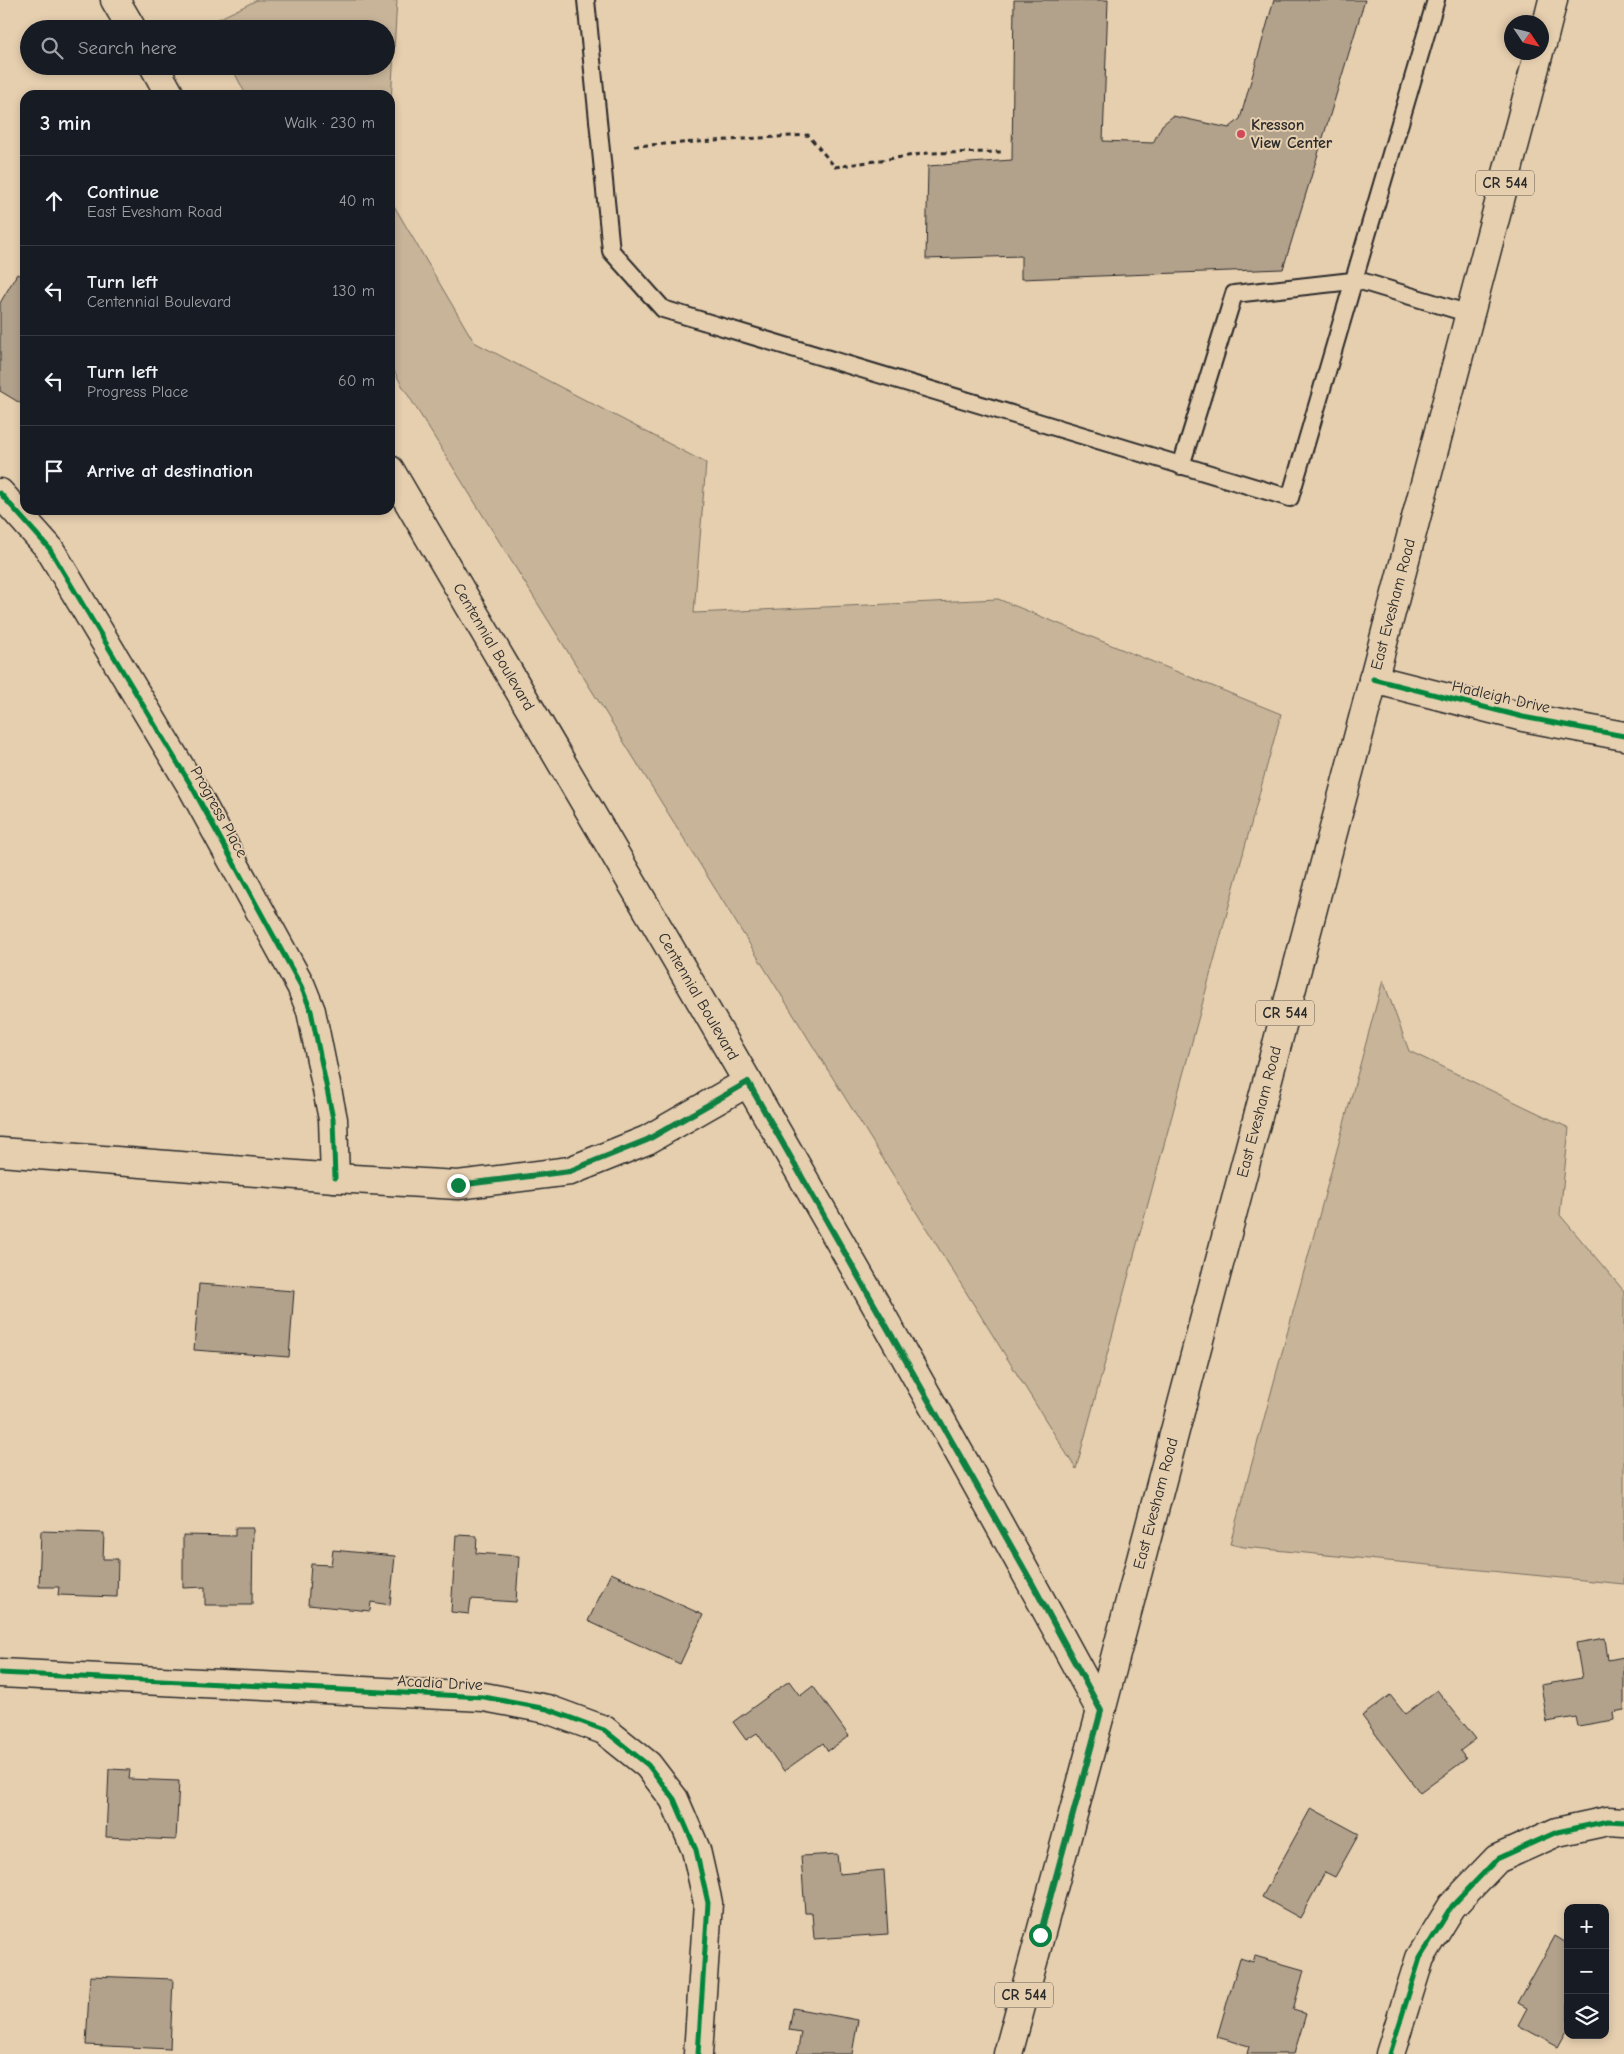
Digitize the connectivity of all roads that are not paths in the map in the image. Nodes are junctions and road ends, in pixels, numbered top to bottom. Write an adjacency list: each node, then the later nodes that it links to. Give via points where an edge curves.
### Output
1 (115, 0): 6 (main road)
2 (586, 0): 12 (lane, via 611,252 663,309)
3 (1436, 0): 10 (lane)
4 (1553, 0): 5 (main road)
5 (1549, 16)
6 (127, 20)
7 (1537, 60): 11 (main road, East Evesham Road / CR 544)
8 (159, 75): 9 (main road)
9 (167, 90)
10 (1354, 279): 11 (lane); 12 (lane, via 1234,294); 12 (lane, via 1290,498)
11 (1470, 314): 15 (main road, East Evesham Road / CR 544)
12 (1181, 466)
13 (395, 479): 17 (main road, Centennial Boulevard)
14 (0, 493): 19 (main road, Progress Place, via 49,548 192,787 301,986 311,1011 332,1119)
15 (1373, 679): 16 (main road, Hadleigh Drive, via 1523,717); 21 (main road, East Evesham Road / CR 544)
16 (1624, 736)
17 (748, 1082): 19 (main road, via 647,1140 570,1171 458,1185); 21 (main road, Centennial Boulevard)
18 (0, 1152): 19 (main road)
19 (335, 1178)
20 (0, 1673): 23 (main road, Acadia Drive, via 484,1697 547,1709 604,1730 648,1766 674,1799 696,1850 708,1903)
21 (1101, 1711): 24 (main road, East Evesham Road / CR 544)
22 (1624, 1822): 25 (main road, via 1608,1821 1557,1832 1497,1859 1452,1906 1420,1958)
23 (698, 2054)
24 (1008, 2054)
25 (1390, 2054)

